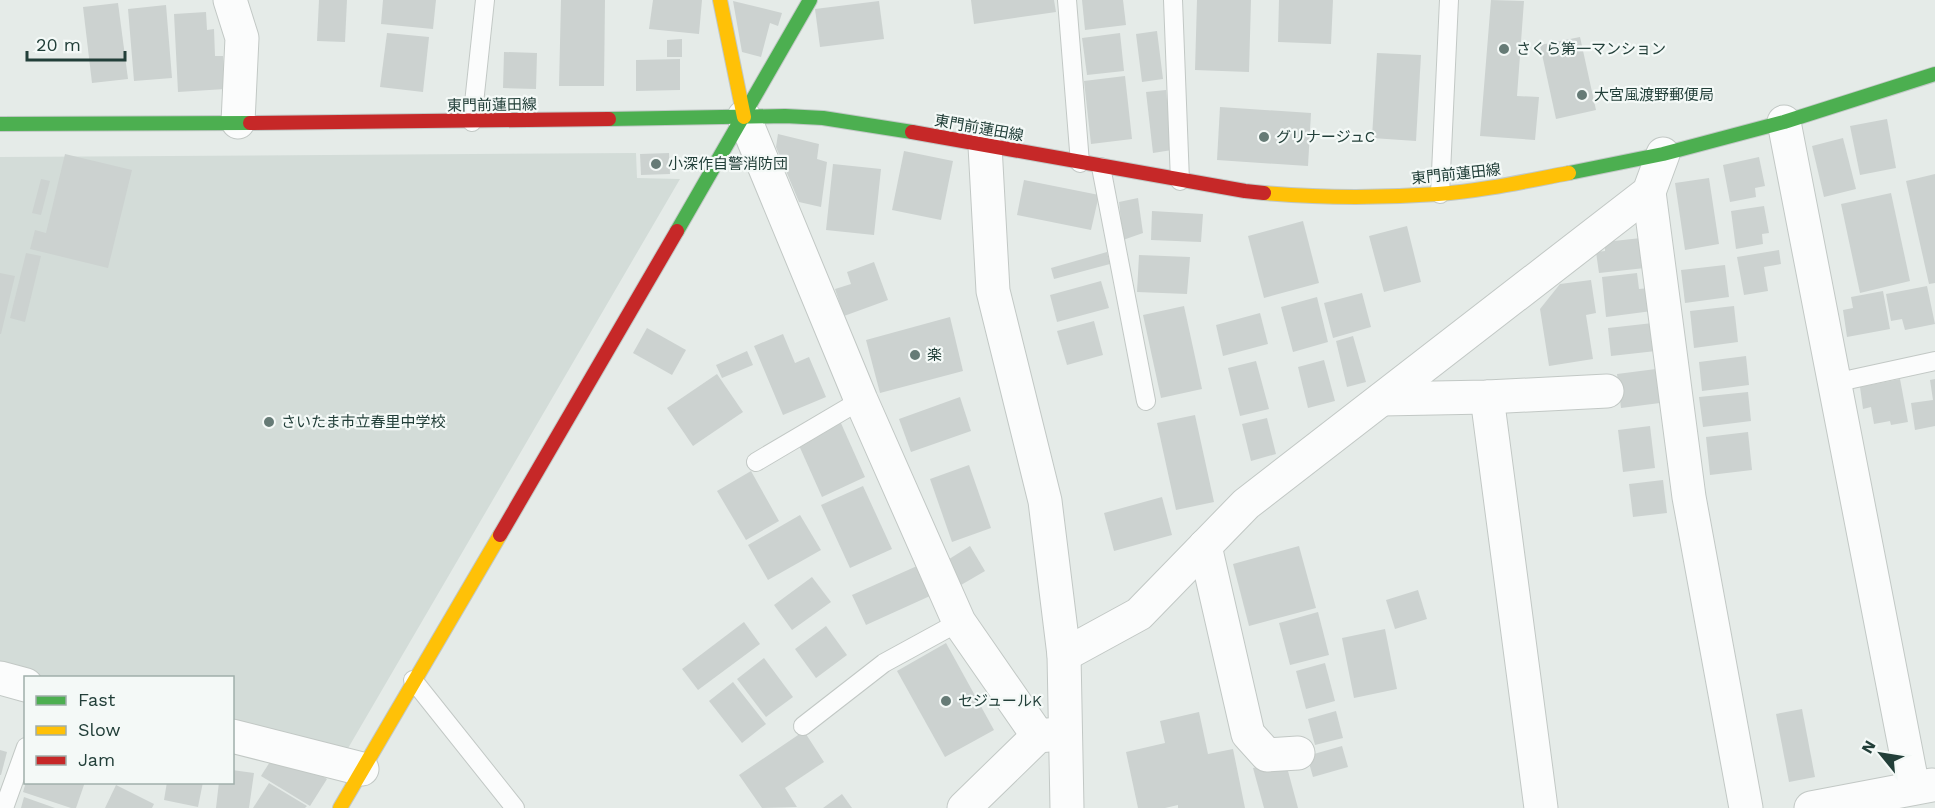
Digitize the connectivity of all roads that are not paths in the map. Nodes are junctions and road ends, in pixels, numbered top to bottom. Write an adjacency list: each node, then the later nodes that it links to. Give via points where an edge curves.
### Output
1 (230, 0): 10 (street, via 242,38)
2 (485, 0): 12 (lane)
3 (720, 0): 9 (main road)
4 (810, 0): 9 (main road)
5 (1067, 0): 16 (lane)
6 (1173, 0): 18 (lane)
7 (1449, 0): 20 (lane)
8 (1935, 74): 11 (main road, 東門前蓮田線)
9 (744, 117): 12 (main road, 東門前蓮田線); 14 (main road, 東門前蓮田線, via 823,118); 26 (street); 33 (main road)
10 (238, 122): 12 (main road, 東門前蓮田線); 13 (main road, 東門前蓮田線)
11 (1784, 122): 15 (main road, 東門前蓮田線); 22 (street)
12 (472, 123)
13 (0, 124)
14 (985, 146): 16 (main road, 東門前蓮田線); 31 (street, via 993,291 1045,501)
15 (1663, 154): 19 (street); 20 (main road, 東門前蓮田線, via 1548,178)
16 (1080, 163): 17 (main road, 東門前蓮田線)
17 (1101, 167): 18 (main road, 東門前蓮田線); 27 (lane)
18 (1180, 181): 20 (main road, 東門前蓮田線, via 1303,196)
19 (1649, 192): 25 (street); 48 (street, via 1689,497)
20 (1440, 194)
21 (1935, 361): 22 (lane)
22 (1834, 383): 41 (street)
23 (1607, 391): 24 (street)
24 (1487, 397): 25 (street); 47 (street)
25 (1382, 399): 29 (street, via 1246,504)
26 (861, 400): 28 (lane); 30 (street)
27 (1146, 401)
28 (756, 462)
29 (1205, 546): 31 (street, via 1138,615); 39 (street, via 1248,734 1267,755)
30 (959, 622): 35 (lane, via 884,663); 36 (street)
31 (1064, 654): 36 (street)
32 (0, 678): 34 (street)
33 (413, 680): 40 (main road); 44 (lane)
34 (24, 684)
35 (803, 726)
36 (1052, 735): 45 (street); 46 (street)
37 (234, 736): 40 (street)
38 (24, 753): 42 (lane)
39 (1298, 753)
40 (362, 768): 43 (main road)
41 (1924, 786): 49 (street)
42 (4, 808)
43 (340, 808)
44 (515, 808)
45 (964, 808)
46 (1067, 808)
47 (1541, 808)
48 (1746, 808)
49 (1810, 808)

